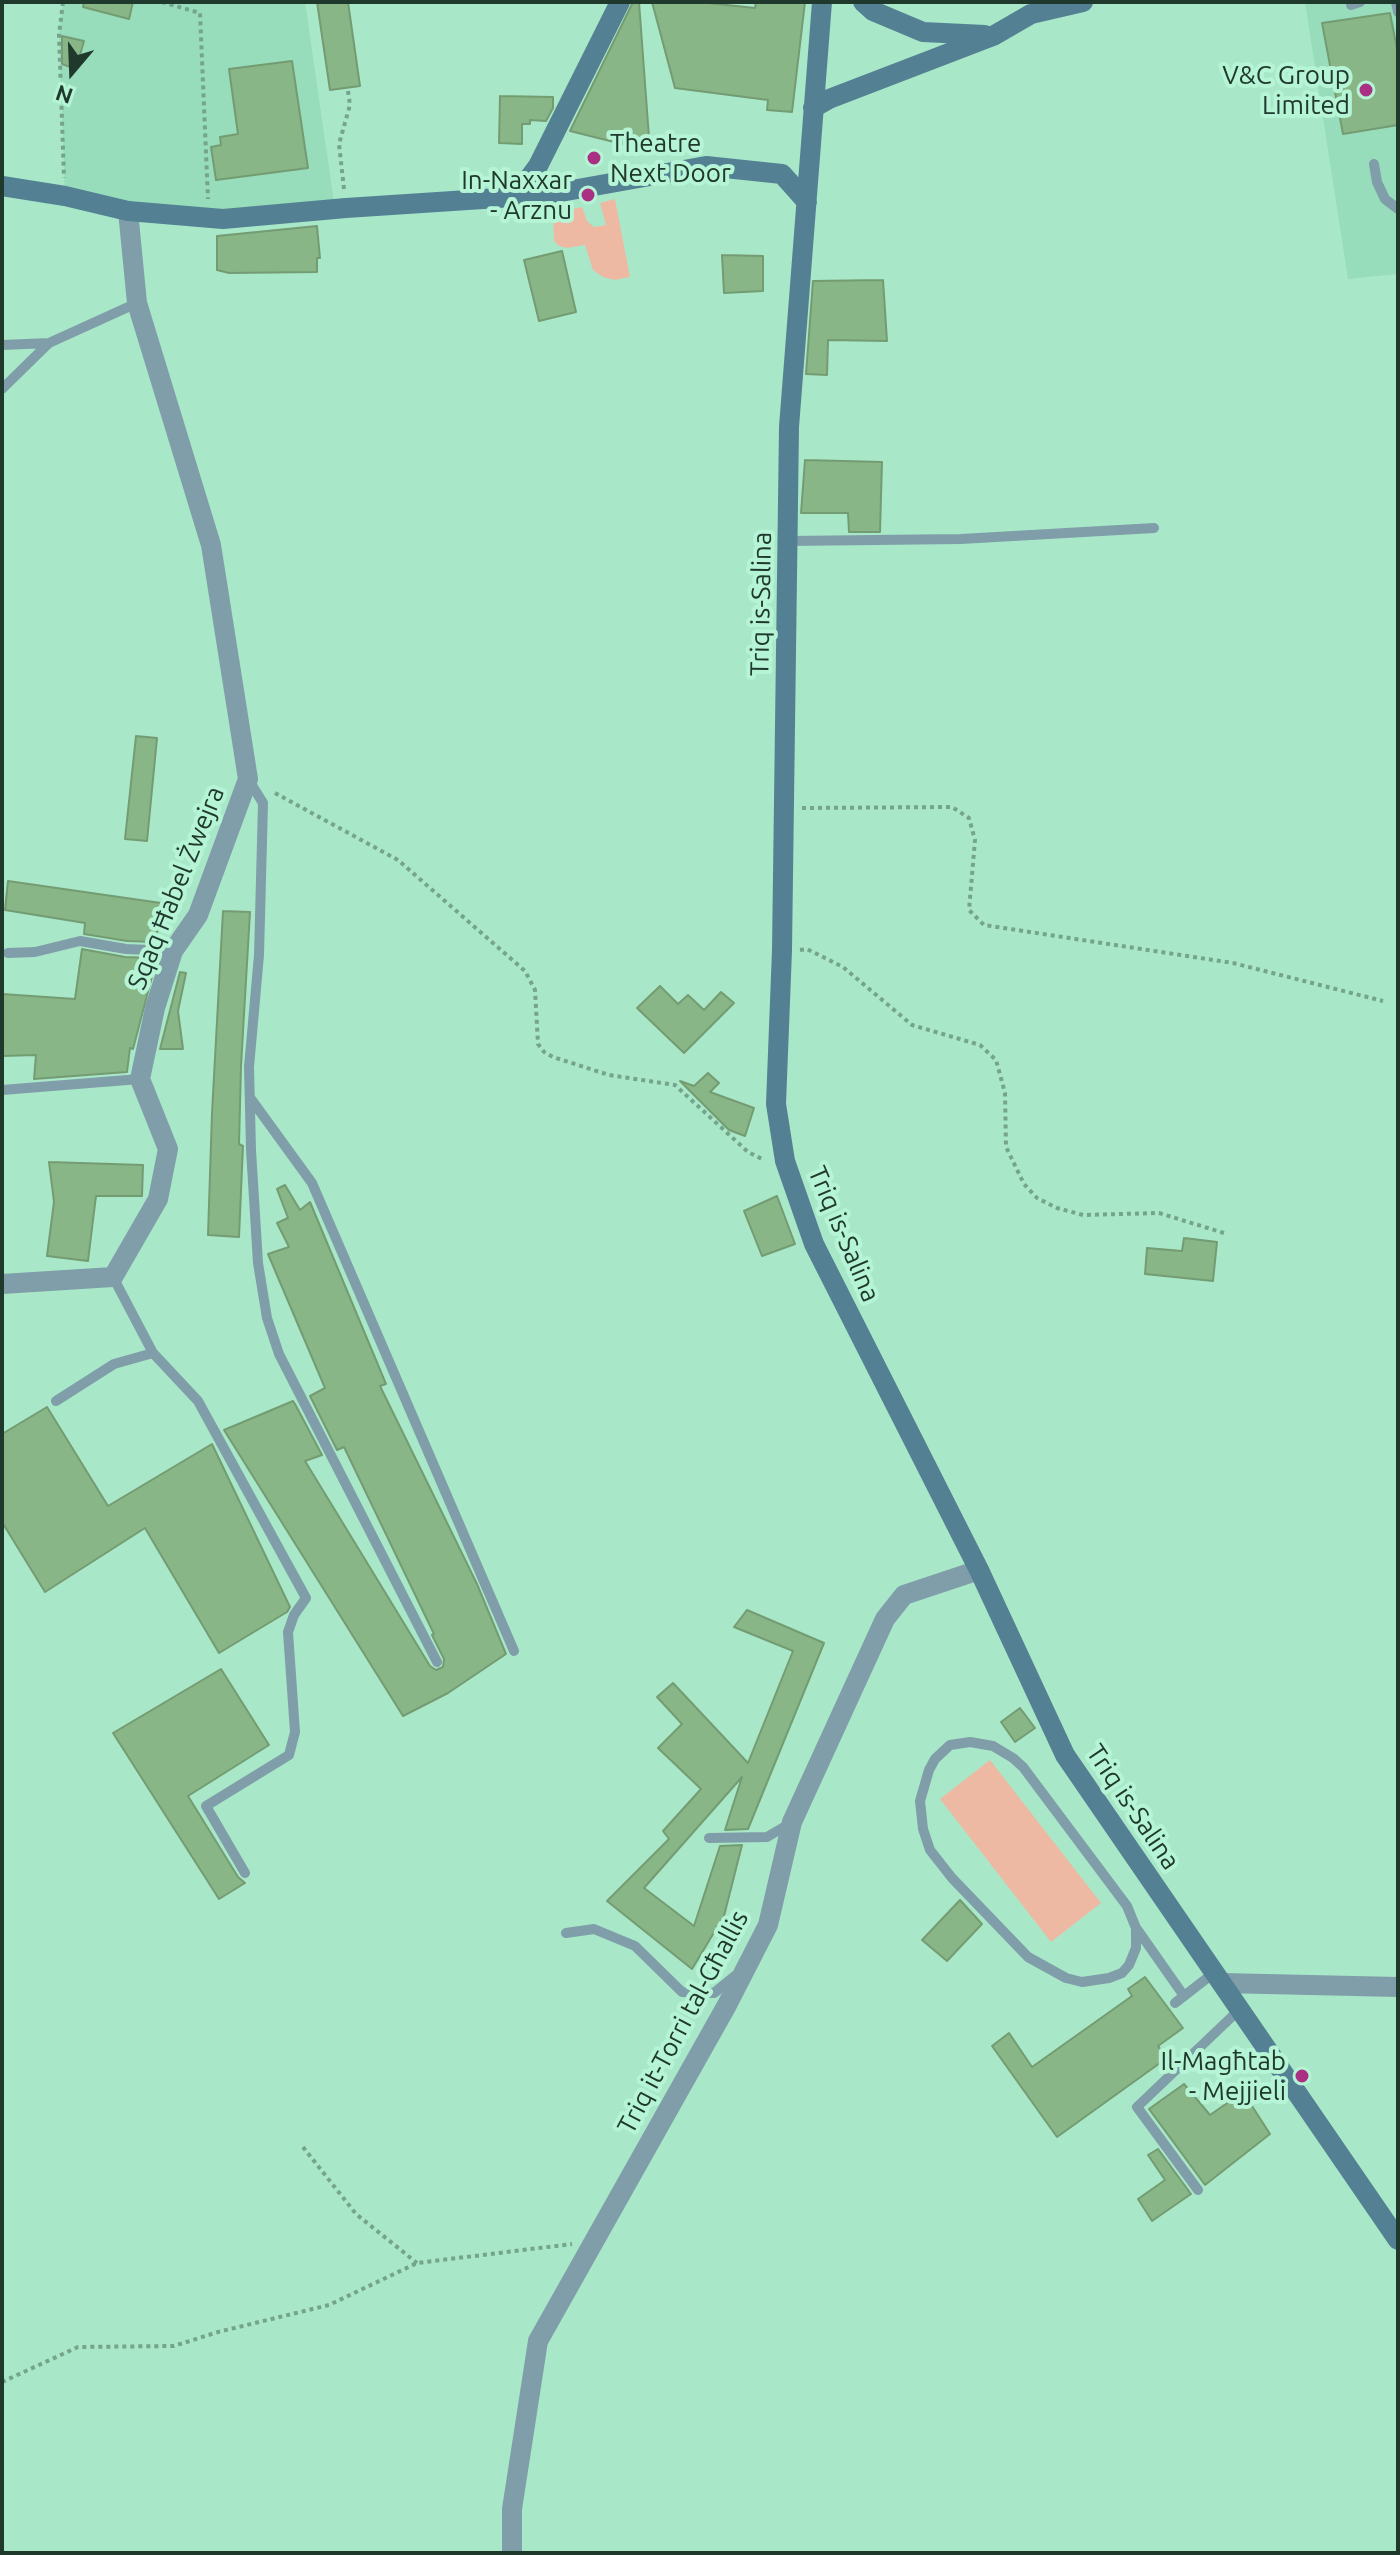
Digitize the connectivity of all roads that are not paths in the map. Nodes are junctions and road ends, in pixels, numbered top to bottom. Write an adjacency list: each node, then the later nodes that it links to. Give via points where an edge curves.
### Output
1 (620, 2): 13 (main road, via 538,166 524,185)
2 (822, 2): 8 (main road, Triq is-Salina)
3 (863, 2): 7 (main road, via 923,32)
4 (1083, 2): 7 (main road, via 1031,14)
5 (1396, 2): 6 (lane)
6 (1398, 12)
7 (993, 36): 8 (main road)
8 (813, 108): 9 (main road, Triq is-Salina)
9 (811, 147): 11 (main road); 14 (main road, Triq is-Salina)
10 (1374, 164): 15 (lane, via 1385,199)
11 (782, 174): 13 (main road, via 706,166); 14 (main road)
12 (2, 186): 16 (main road)
13 (505, 197): 16 (main road, via 223,219)
14 (807, 202): 22 (main road, Triq is-Salina, via 789,427)
15 (1398, 209)
16 (128, 211): 17 (street, Sqaq Ħabel Żwejra)
17 (137, 303): 18 (lane); 23 (street, Sqaq Ħabel Żwejra, via 211,545)
18 (49, 343): 19 (lane); 20 (lane)
19 (2, 345)
20 (2, 389)
21 (1154, 528): 22 (lane, via 961,539)
22 (788, 541): 33 (main road, Triq is-Salina, via 776,1104 785,1161 814,1244)
23 (248, 779): 24 (street, Sqaq Ħabel Żwejra, via 198,915); 28 (lane, via 263,803)
24 (173, 951): 25 (lane, via 80,941); 26 (street, Sqaq Ħabel Żwejra)
25 (8, 953)
26 (140, 1079): 27 (lane); 29 (street, via 168,1149 158,1199)
27 (2, 1090)
28 (250, 1098): 34 (lane, via 312,1183); 35 (lane, via 258,1263 267,1318 279,1354)
29 (113, 1277): 30 (street); 31 (lane)
30 (2, 1284)
31 (153, 1353): 32 (lane, via 114,1364); 38 (lane, via 198,1401 306,1598 288,1632 295,1732 289,1755 206,1806)
32 (56, 1401)
33 (979, 1570): 36 (street, Triq it-Torri tal-Għallis, via 904,1595 885,1619); 42 (main road, Triq is-Salina, via 1065,1755)
34 (514, 1651)
35 (437, 1662)
36 (792, 1822): 37 (lane, via 767,1837); 41 (street, Triq it-Torri tal-Għallis, via 768,1925)
37 (709, 1838)
38 (245, 1873)
39 (1136, 1928): 39 (lane, via 1127,1906 1013,1758 993,1746 970,1742 950,1745 935,1759 920,1801 930,1850 1028,1957 1066,1978 1109,1978 1129,1965); 42 (lane, via 1179,2000)
40 (566, 1933): 41 (lane, via 594,1929 635,1946 682,1992 714,1993)
41 (746, 1967): 47 (street, Triq it-Torri tal-Għallis, via 538,2341 512,2509)
42 (1218, 1977): 43 (street); 44 (main road, Triq is-Salina)
43 (1398, 1987)
44 (1240, 2009): 45 (lane, via 1137,2107); 46 (main road, Triq is-Salina)
45 (1198, 2190)
46 (1398, 2240)
47 (512, 2553)

